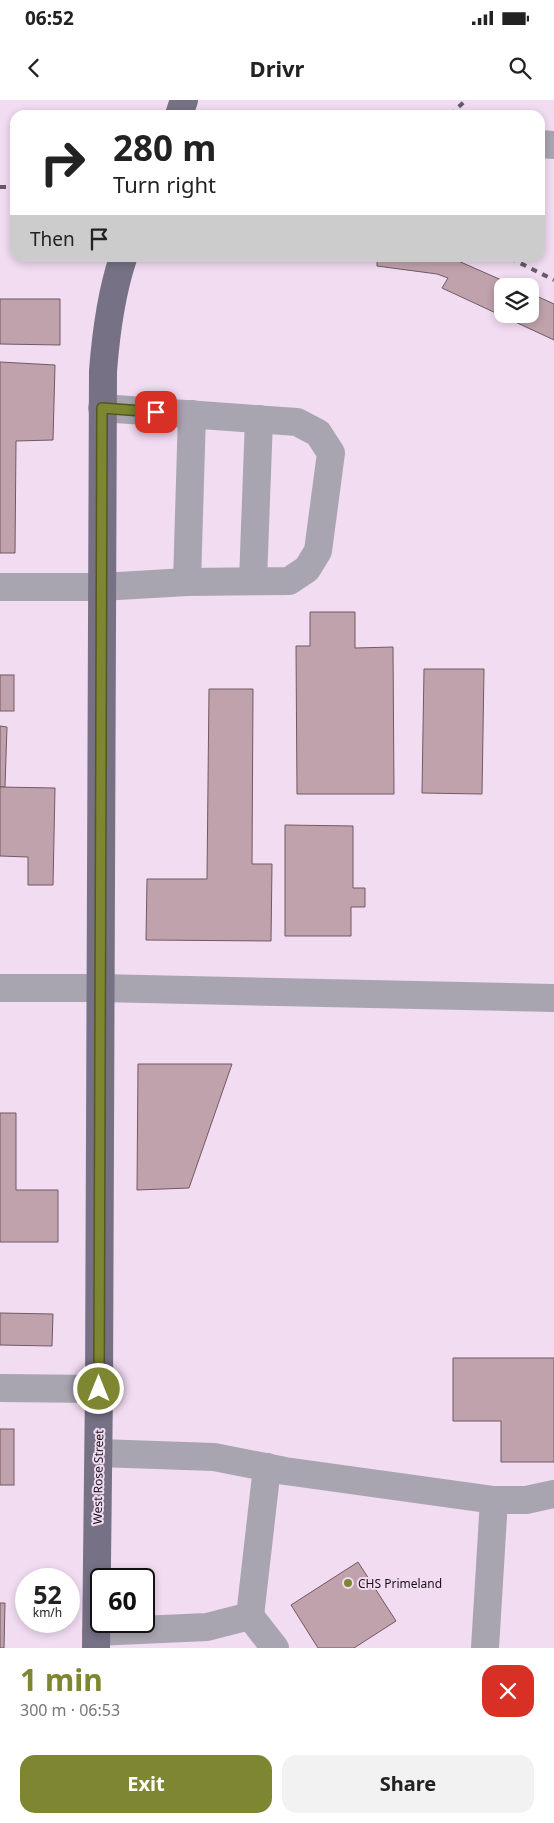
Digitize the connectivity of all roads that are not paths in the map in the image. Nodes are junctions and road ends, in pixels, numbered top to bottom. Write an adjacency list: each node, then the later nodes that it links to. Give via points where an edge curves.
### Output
1 (122, 262): 2 (main road, West Rose Street, via 106,335)
2 (102, 408): 3 (street); 8 (main road, West Rose Street)
3 (192, 414): 4 (street); 6 (street)
4 (259, 419): 5 (street); 5 (street, via 297,422 318,433 331,452 318,551 307,569 289,581)
5 (253, 581): 6 (street)
6 (188, 582): 8 (street)
7 (0, 587): 8 (street)
8 (101, 587): 10 (main road, West Rose Street)
9 (0, 988): 10 (street)
10 (99, 988): 11 (street); 13 (main road, West Rose Street)
11 (554, 998)
12 (0, 1388): 13 (street)
13 (99, 1389): 14 (main road, West Rose Street)
14 (98, 1453): 15 (street, via 214,1458); 19 (main road, West Rose Street)
15 (267, 1468): 17 (street); 18 (street)
16 (554, 1494): 17 (street, via 526,1500)
17 (494, 1500): 21 (street)
18 (250, 1616): 19 (street, via 207,1627); 20 (street)
19 (96, 1640)
20 (275, 1648)
21 (484, 1648)

